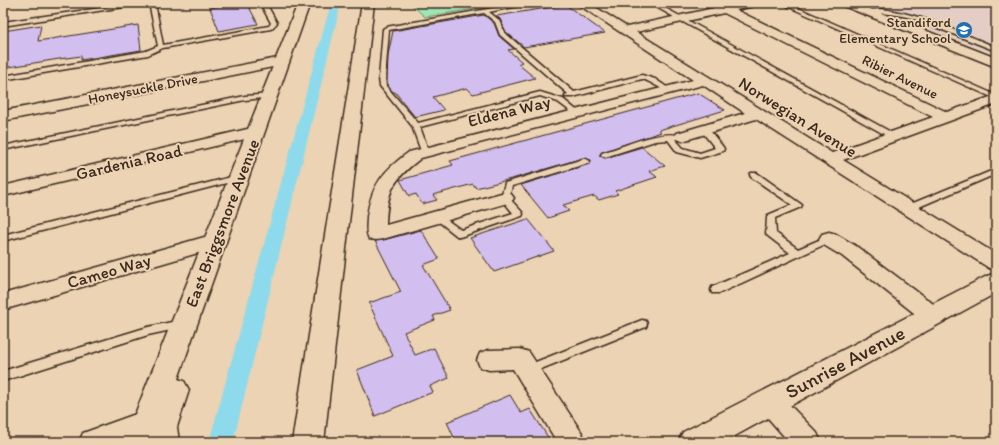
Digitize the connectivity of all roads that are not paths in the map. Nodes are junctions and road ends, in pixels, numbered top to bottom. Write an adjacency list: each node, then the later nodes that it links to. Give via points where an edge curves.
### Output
1 (146, 3): 17 (lane)
2 (152, 3): 19 (lane)
3 (263, 3): 19 (lane, via 274,23 271,27)
4 (304, 3): 21 (main road, East Briggsmore Avenue)
5 (368, 3): 67 (main road)
6 (531, 3): 14 (lane)
7 (581, 3): 18 (street, Norwegian Avenue)
8 (652, 3): 16 (lane)
9 (712, 3): 13 (street, Ribier Avenue)
10 (754, 3): 13 (street)
11 (783, 3): 29 (lane)
12 (845, 3): 15 (street)
13 (725, 9): 16 (street); 33 (street, Ribier Avenue)
14 (485, 11): 26 (lane, via 498,21 502,34); 34 (lane, via 386,29 383,86)
15 (867, 12): 20 (lane, via 876,10 906,14); 22 (street)
16 (681, 19): 18 (street); 37 (lane)
17 (3, 24)
18 (625, 31): 24 (street, Norwegian Avenue)
19 (161, 47): 23 (lane, via 148,53)
20 (996, 49)
21 (283, 62): 27 (main road, East Briggsmore Avenue); 32 (street, Honeysuckle Drive)
22 (996, 63)
23 (3, 78)
24 (704, 81): 25 (street, Eldena Way); 31 (street, Norwegian Avenue)
25 (668, 90): 26 (lane, via 653,80 642,77); 30 (street, Eldena Way)
26 (573, 95): 28 (lane)
27 (270, 96): 36 (main road, East Briggsmore Avenue); 39 (lane, via 245,98)
28 (558, 98): 30 (lane); 34 (lane, via 540,94)
29 (996, 98): 33 (street)
30 (576, 114): 40 (street, Eldena Way)
31 (758, 114): 35 (street); 42 (street, Norwegian Avenue)
32 (3, 116)
33 (946, 117): 37 (street)
34 (416, 126): 40 (lane)
35 (704, 130): 38 (street); 38 (lane, via 720,149 700,156 680,150)
36 (256, 132): 46 (main road, East Briggsmore Avenue); 47 (street, Gardenia Road)
37 (894, 136): 42 (street)
38 (676, 137): 41 (lane, via 654,139)
39 (3, 148)
40 (425, 152): 48 (street, Eldena Way, via 415,155 397,168 386,181 379,195 376,234)
41 (605, 155)
42 (830, 159): 49 (street, Norwegian Avenue)
43 (586, 161): 48 (lane, via 508,185)
44 (996, 171): 49 (lane)
45 (754, 175): 53 (lane, via 798,205 771,216 771,234)
46 (239, 177): 50 (lane); 52 (main road, East Briggsmore Avenue)
47 (3, 191)
48 (505, 198)
49 (909, 208): 54 (street, Norwegian Avenue)
50 (3, 238)
51 (829, 239): 53 (lane); 58 (street, via 849,251)
52 (215, 241): 57 (street, Cameo Way); 59 (main road, East Briggsmore Avenue)
53 (798, 254): 56 (lane)
54 (996, 263)
55 (996, 282): 58 (main road, Sunrise Avenue)
56 (716, 290)
57 (3, 302)
58 (932, 315): 64 (main road, Sunrise Avenue)
59 (185, 323): 63 (lane, via 148,331); 65 (main road, via 185,356 162,427)
60 (642, 324): 62 (lane)
61 (489, 360): 62 (street, via 520,359)
62 (527, 370): 68 (street)
63 (3, 376)
64 (770, 402): 69 (main road, Sunrise Avenue); 70 (street)
65 (150, 435): 66 (street)
66 (93, 442)
67 (308, 442)
68 (572, 442)
69 (694, 442)
70 (807, 442)

